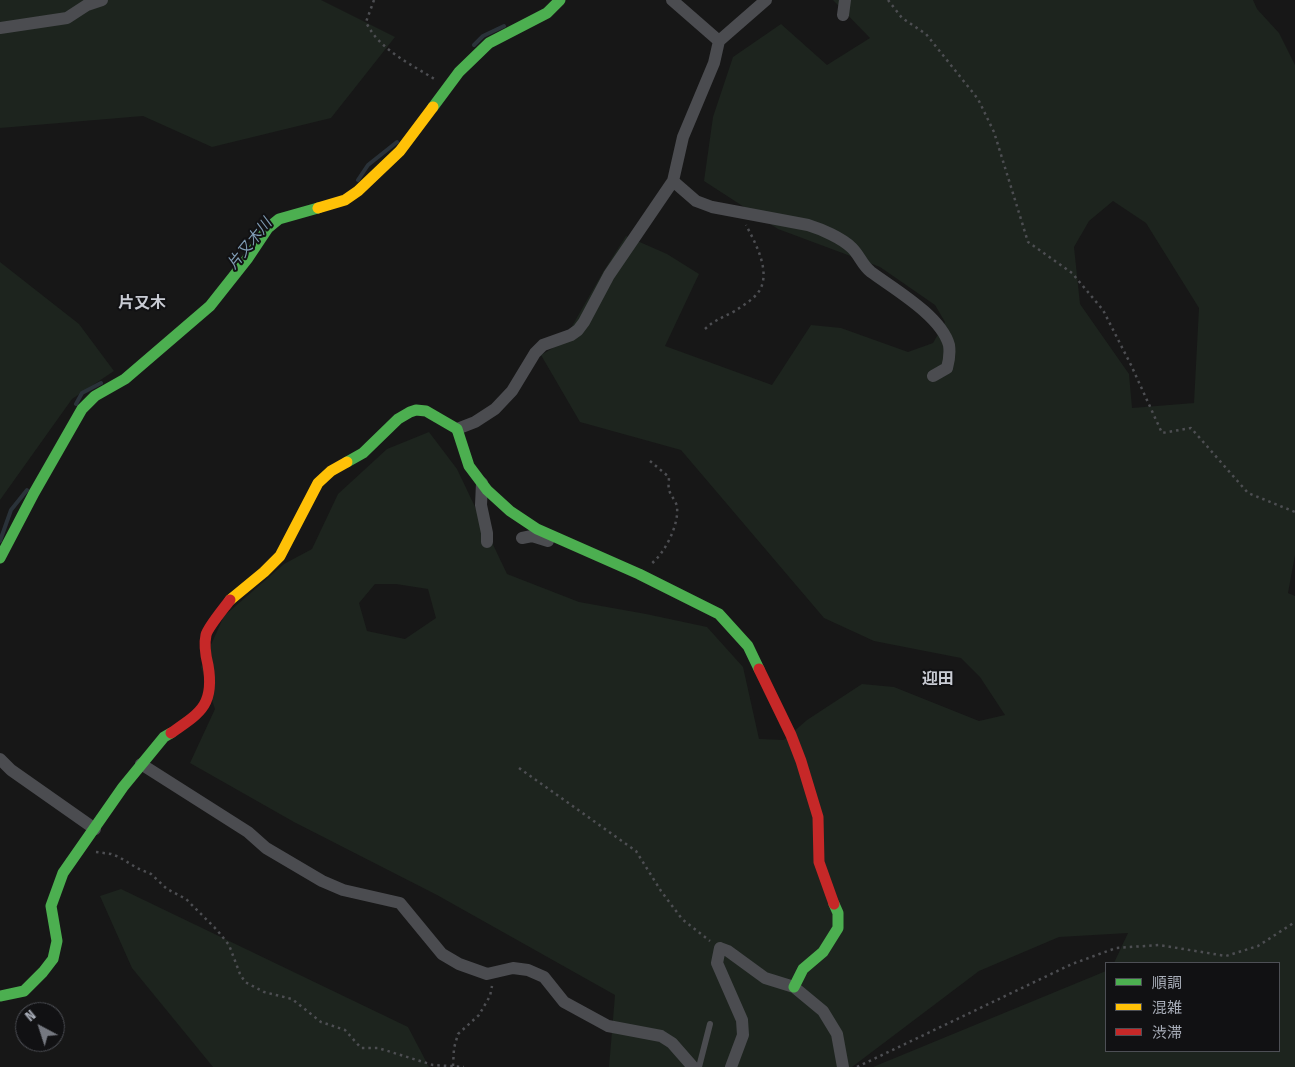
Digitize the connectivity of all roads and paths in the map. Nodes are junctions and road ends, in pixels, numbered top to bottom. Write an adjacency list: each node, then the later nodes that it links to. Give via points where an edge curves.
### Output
1 (102, 0): 9 (street, via 67,18)
2 (374, 0): 11 (path, via 366,22 370,31 393,53)
3 (560, 0): 23 (street, via 547,13 484,47 459,72 400,151 358,192 345,200 279,219 268,228 210,306 125,379 95,396 82,409)
4 (672, 0): 10 (street)
5 (766, 0): 10 (street)
6 (845, 0): 8 (street)
7 (888, 0): 19 (path, via 902,18 926,34 978,99 994,132 1028,242 1072,273 1103,310 1162,433 1191,428 1248,493)
8 (843, 15)
9 (0, 28)
10 (719, 41): 12 (street, via 714,62 683,137)
11 (436, 80)
12 (673, 181): 13 (street, via 696,201); 16 (street, via 609,275 578,330 544,345 535,353 512,391 495,409)
13 (740, 212): 14 (path, via 763,263 758,294); 15 (street, via 808,225 852,247 864,266 898,289 941,329 949,345 947,368)
14 (705, 328)
15 (933, 376)
16 (457, 429): 18 (street, via 469,466); 26 (street, via 430,413 414,410 404,414 358,457 326,473 280,556 231,599 206,634 210,678 205,706 164,737)
17 (650, 461): 24 (path, via 669,477 669,490 678,509 665,548)
18 (482, 483): 21 (street, via 481,505); 22 (street, via 510,511 538,529)
19 (1295, 512)
20 (522, 538): 22 (street, via 532,536 553,543)
21 (487, 542)
22 (568, 542): 24 (street)
23 (0, 558)
24 (639, 574): 33 (street, via 720,614 734,629 748,646 794,744 818,817 819,862 838,913 838,928 823,952 803,969)
25 (0, 759): 28 (street)
26 (142, 764): 28 (street); 32 (street, via 248,832 266,848 322,881 343,890 400,903 442,954 459,964)
27 (519, 768): 31 (path, via 636,851 682,919)
28 (95, 829): 29 (street)
29 (80, 849): 34 (street, via 62,872 55,893 52,906 57,941 53,958 24,991); 36 (path, via 119,856 186,899 229,944 240,974 255,988 292,999 321,1022 345,1030 361,1048 378,1048 433,1065)
30 (1295, 922): 42 (path, via 1258,946 1226,956 1159,945 1116,948 1072,964)
31 (720, 948): 33 (street, via 765,978); 40 (street, via 717,963 742,1020 743,1035)
32 (489, 973): 36 (path, via 490,996 479,1015 458,1034); 38 (street, via 513,968 544,977 564,1002 608,1026 661,1036 672,1043)
33 (794, 986): 41 (street, via 823,1011 837,1034)
34 (0, 996)
35 (710, 1024): 39 (lane)
36 (454, 1066): 37 (path)
37 (464, 1067)
38 (693, 1067)
39 (699, 1067)
40 (731, 1067)
41 (843, 1067)
42 (857, 1067)

